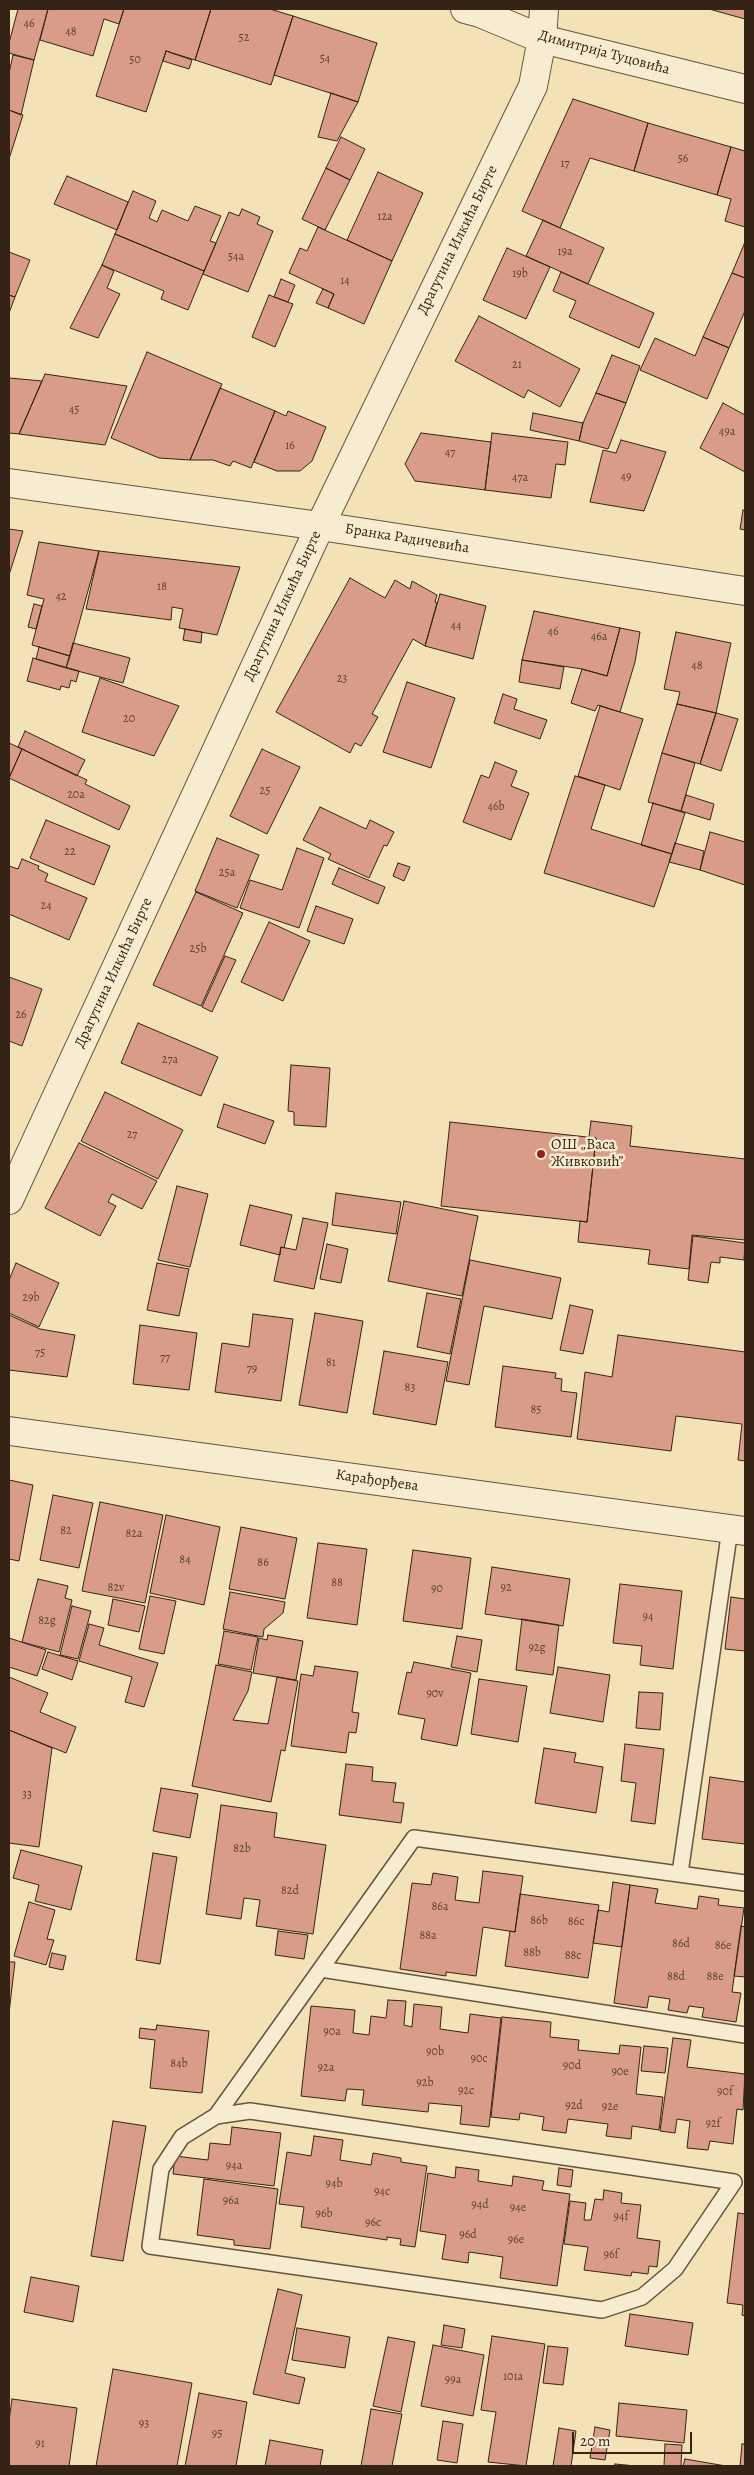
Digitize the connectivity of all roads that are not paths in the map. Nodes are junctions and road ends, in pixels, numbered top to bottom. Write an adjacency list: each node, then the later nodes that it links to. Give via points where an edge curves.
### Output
1 (465, 9): 3 (street, Димитрија Туцовића)
2 (544, 9): 3 (street, Драгутина Илкића Бирте)
3 (542, 39): 4 (street, Димитрија Туцовића); 6 (street, Драгутина Илкића Бирте, via 533,86)
4 (745, 89)
5 (9, 483): 6 (street, Бранка Радичевића)
6 (320, 526): 7 (street, Бранка Радичевића); 8 (street, Драгутина Илкића Бирте)
7 (745, 592)
8 (9, 1200)
9 (9, 1431): 10 (street, Карађорђева)
10 (738, 1530): 11 (lane)
11 (680, 1873): 12 (lane); 13 (lane, via 414,1838)
12 (745, 1883)
13 (320, 1969): 14 (lane); 15 (lane)
14 (745, 2035)
15 (216, 2116): 16 (lane, via 250,2111); 16 (lane, via 182,2137 161,2169 150,2246 602,2310 642,2297 675,2269)
16 (740, 2177)

